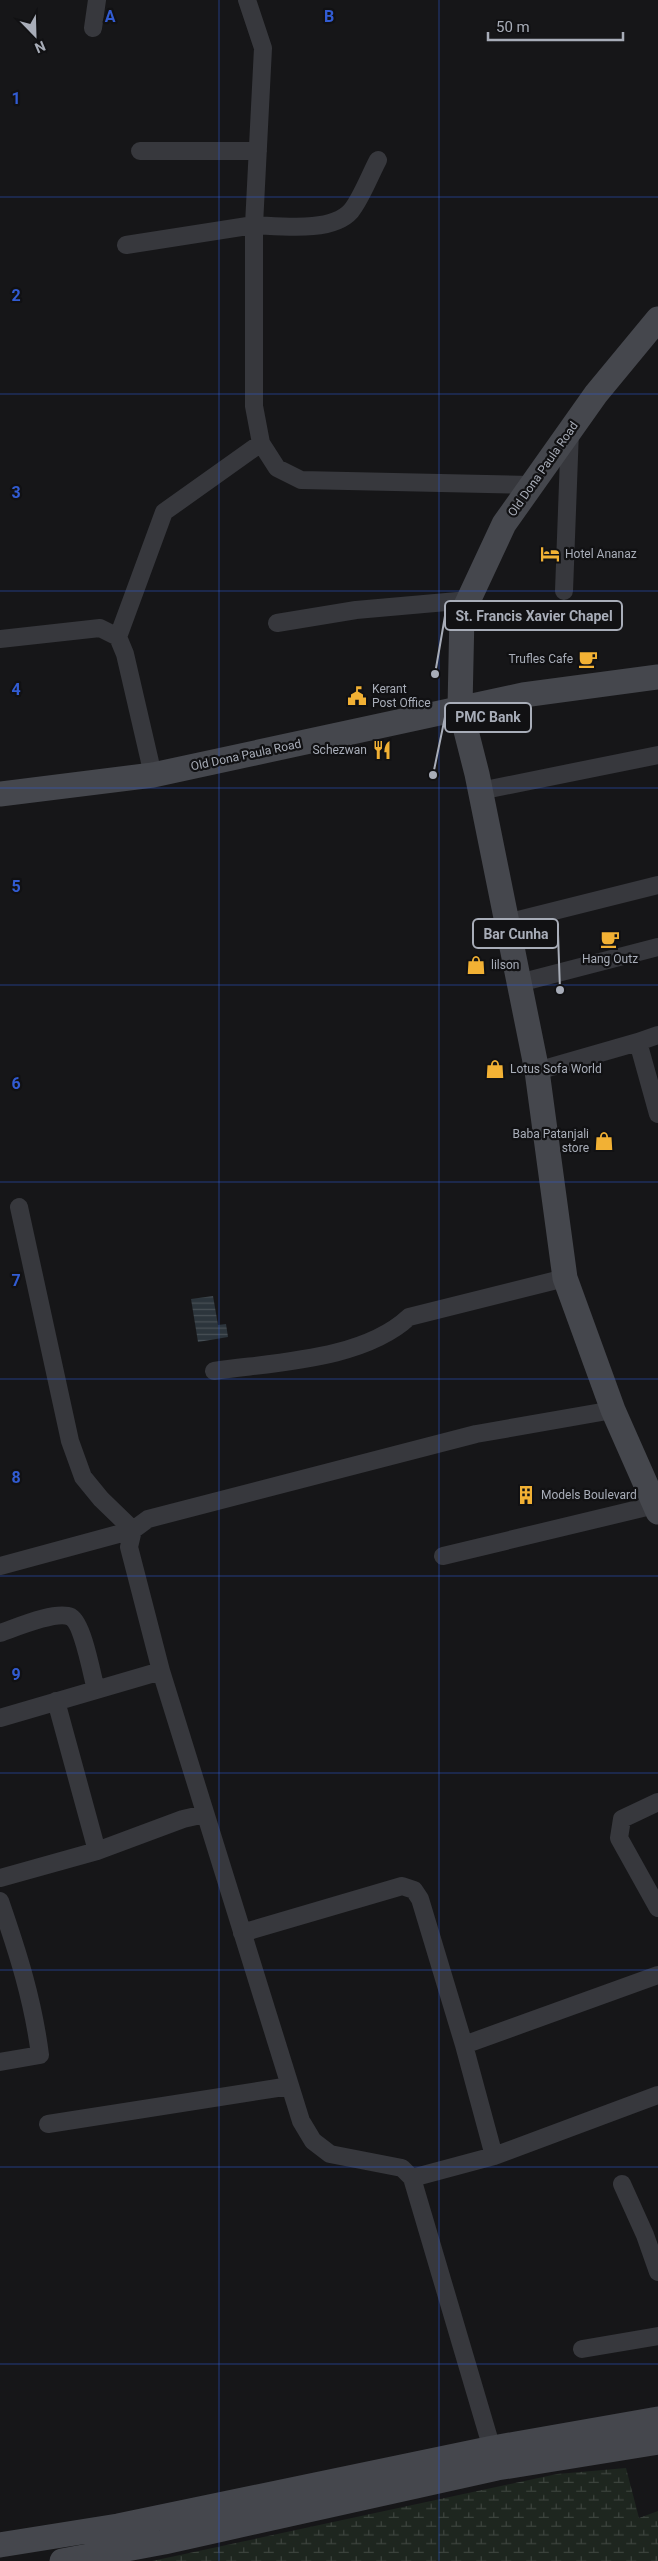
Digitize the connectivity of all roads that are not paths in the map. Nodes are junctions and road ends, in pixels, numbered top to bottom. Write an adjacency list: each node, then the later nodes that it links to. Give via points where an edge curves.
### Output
1 (97, 0): 3 (street)
2 (247, 0): 5 (street, via 263,48)
3 (93, 28)
4 (140, 151): 5 (street)
5 (258, 151): 7 (street)
6 (378, 160): 7 (street, via 351,212 333,223)
7 (254, 225): 8 (street); 11 (street, via 254,406)
8 (126, 245)
9 (658, 319): 10 (main road, Old Dona Paula Road)
10 (570, 429): 12 (main road, Old Dona Paula Road); 13 (street)
11 (261, 443): 12 (street, via 277,468 301,480); 16 (street, via 164,512)
12 (531, 484): 14 (main road, Old Dona Paula Road, via 504,524)
13 (564, 591)
14 (469, 600): 15 (street, via 356,610); 19 (main road, Old Dona Paula Road, via 462,614)
15 (277, 623)
16 (118, 637): 17 (street, via 100,628); 21 (street, via 125,654)
17 (0, 639)
18 (658, 677): 19 (main road, via 523,695)
19 (460, 708): 21 (main road, Old Dona Paula Road); 22 (main road)
20 (658, 754): 22 (street)
21 (153, 775): 23 (main road, Old Dona Paula Road)
22 (480, 791): 25 (main road)
23 (0, 794)
24 (658, 885): 25 (street)
25 (506, 923): 27 (main road)
26 (658, 947): 27 (street)
27 (519, 983): 30 (main road)
28 (658, 1035): 29 (street)
29 (638, 1042): 30 (street); 31 (street)
30 (537, 1072): 33 (main road)
31 (658, 1114)
32 (19, 1207): 37 (street, via 70,1441 83,1477)
33 (565, 1278): 34 (street, via 409,1317 396,1329 371,1342 325,1354); 35 (main road)
34 (214, 1371)
35 (613, 1410): 36 (main road); 37 (street, via 476,1434 148,1519)
36 (657, 1509): 38 (street)
37 (133, 1530): 39 (street); 41 (street, via 130,1547)
38 (443, 1556)
39 (0, 1566)
40 (0, 1633): 42 (street, via 50,1617 62,1615 72,1618 79,1628)
41 (161, 1671): 42 (street); 46 (street)
42 (96, 1690): 43 (street)
43 (56, 1702): 44 (street); 47 (street)
44 (0, 1718)
45 (658, 1802): 50 (street, via 622,1819 619,1838)
46 (205, 1814): 47 (street); 52 (street)
47 (98, 1851): 48 (street)
48 (0, 1878)
49 (0, 1900): 51 (street)
50 (658, 1908)
51 (3, 1919): 55 (street, via 19,1954 35,2013 40,2055)
52 (242, 1933): 54 (street, via 402,1886 414,1890 420,1899); 56 (street)
53 (658, 1975): 54 (street)
54 (464, 2044): 59 (street)
55 (0, 2062)
56 (290, 2086): 58 (street); 60 (street, via 301,2121 313,2141 330,2154 402,2168)
57 (658, 2095): 59 (street)
58 (48, 2124)
59 (494, 2156): 60 (street)
60 (412, 2178): 67 (street)
61 (622, 2184): 62 (street)
62 (658, 2272)
63 (658, 2336): 64 (street)
64 (582, 2349)
65 (658, 2419): 67 (main road)
66 (658, 2442): 67 (main road)
67 (495, 2458): 68 (main road); 69 (main road, via 164,2542)
68 (0, 2545)
69 (62, 2561)

